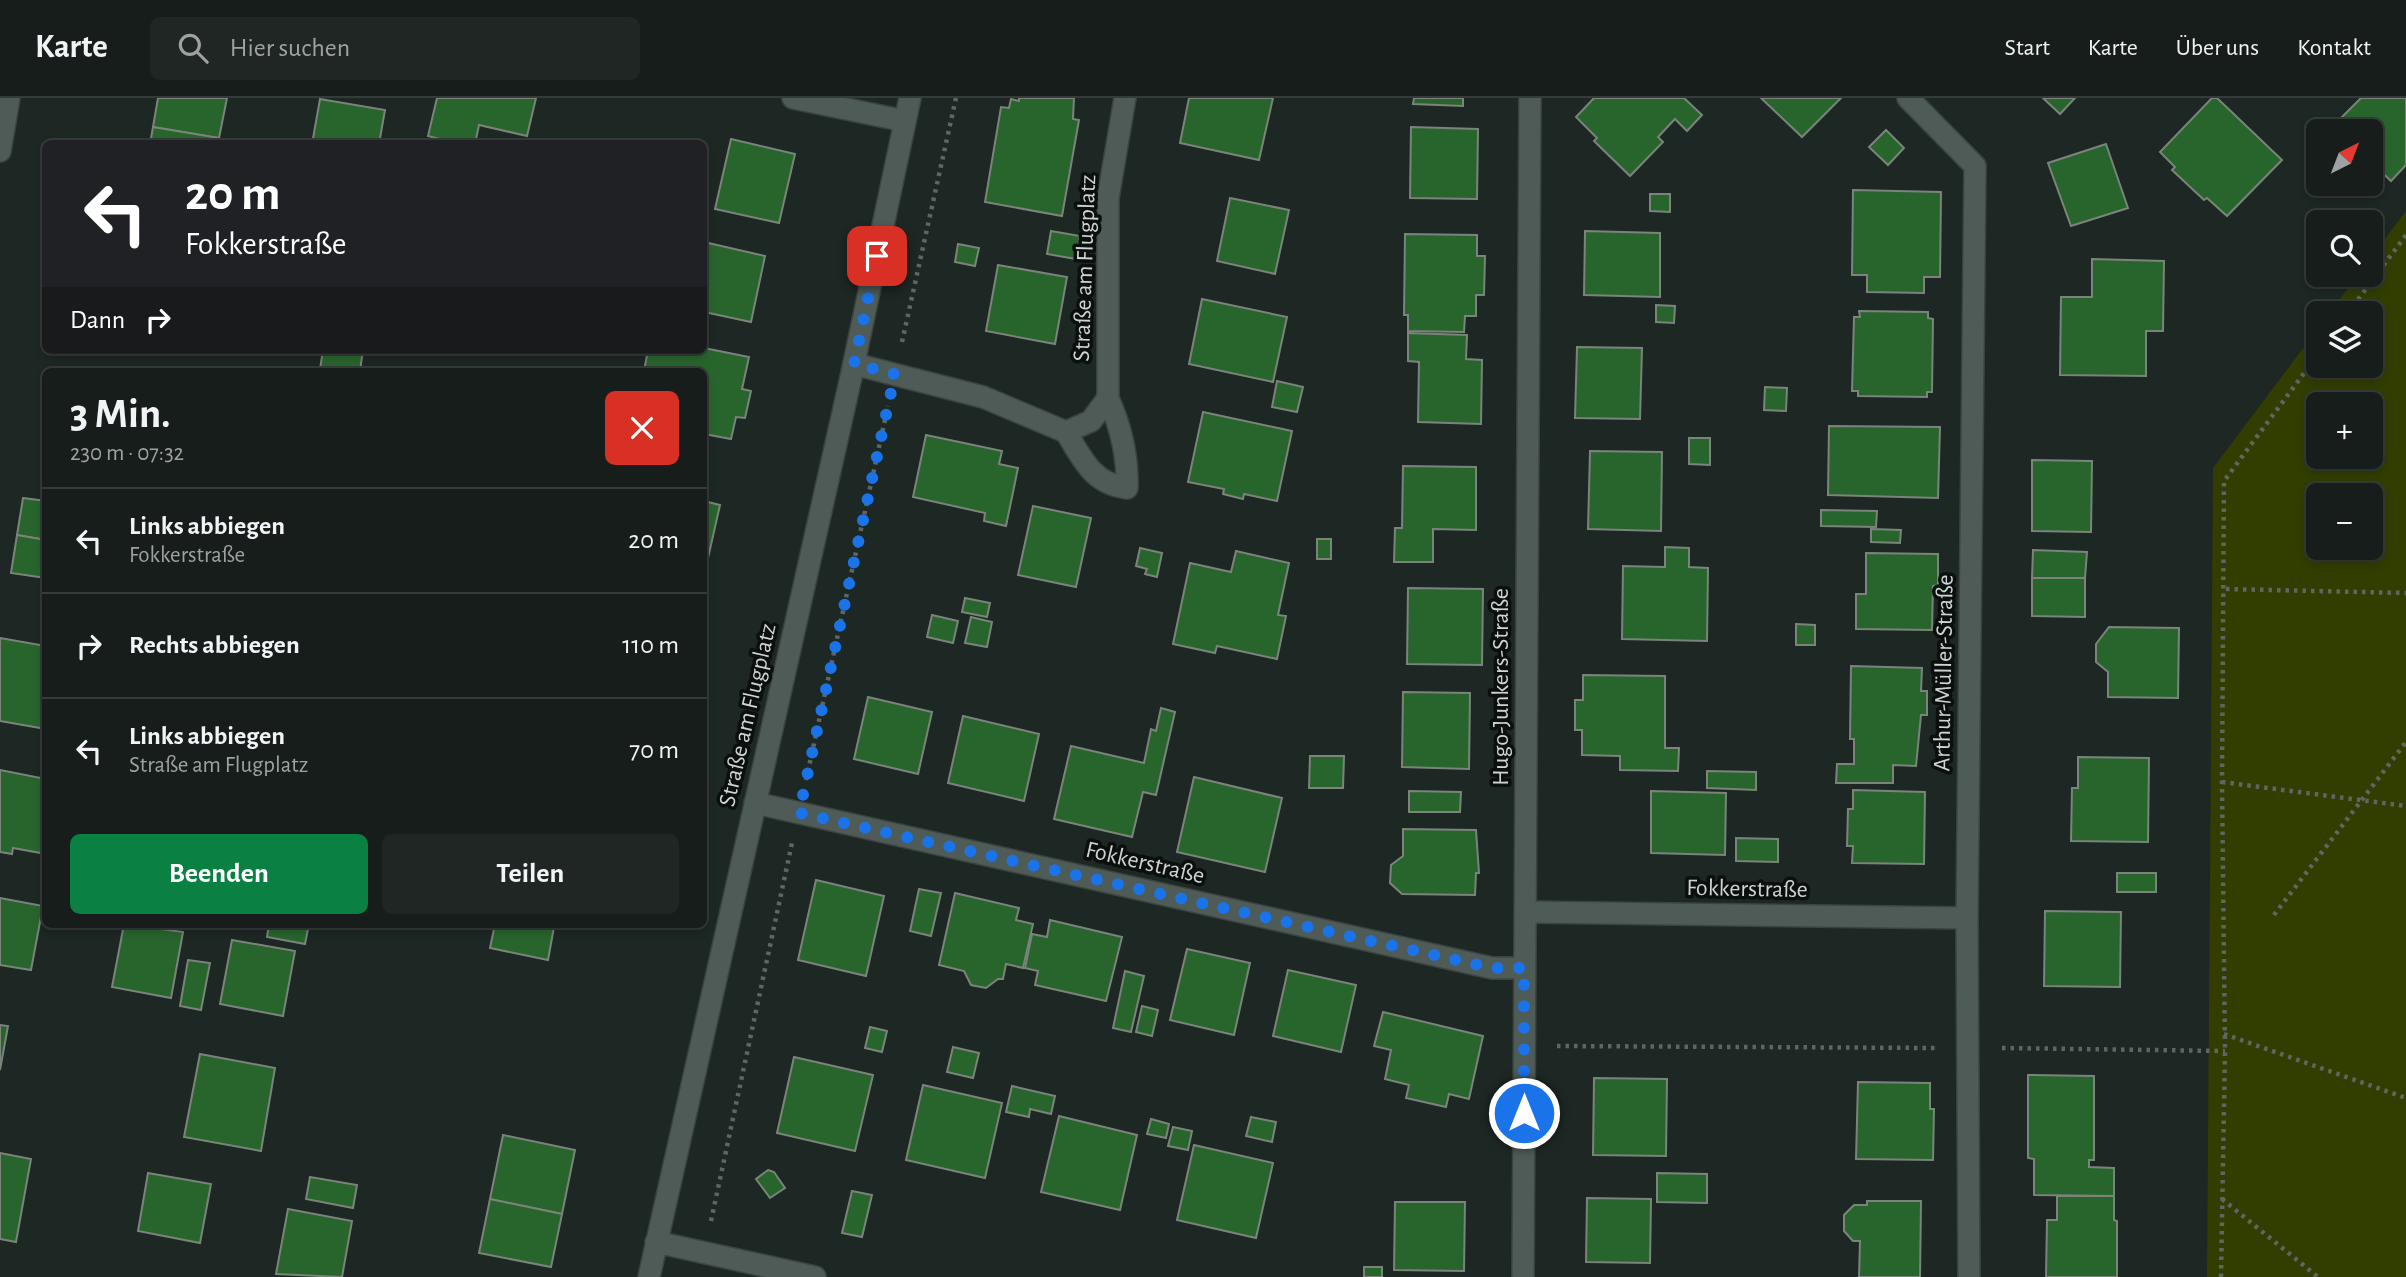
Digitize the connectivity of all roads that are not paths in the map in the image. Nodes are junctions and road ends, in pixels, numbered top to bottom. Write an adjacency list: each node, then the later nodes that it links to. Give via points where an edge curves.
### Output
1 (9, 98): 8 (street)
2 (793, 98): 7 (street)
3 (910, 98): 7 (street, Straße am Flugplatz)
4 (1125, 98): 10 (street, Straße am Flugplatz, via 1108,198)
5 (1530, 98): 13 (street, Hugo-Junkers-Straße)
6 (1908, 98): 14 (street, Arthur-Müller-Straße, via 1975,166)
7 (905, 121): 9 (street, Straße am Flugplatz)
8 (0, 151)
9 (854, 364): 11 (street, via 983,397); 12 (street, Straße am Flugplatz)
10 (1108, 398): 11 (street, via 1091,421); 11 (street, Straße am Flugplatz, via 1128,463 1127,488 1109,486 1089,469)
11 (1066, 432)
12 (755, 803): 15 (street, Fokkerstraße, via 1492,968); 16 (street, Straße am Flugplatz)
13 (1527, 912): 14 (street, Fokkerstraße); 15 (street, Hugo-Junkers-Straße)
14 (1967, 918): 20 (street, Arthur-Müller-Straße)
15 (1524, 968): 19 (street, Hugo-Junkers-Straße)
16 (656, 1242): 17 (street, Straße am Flugplatz); 18 (street)
17 (649, 1277)
18 (815, 1277)
19 (1523, 1277)
20 (1969, 1277)

